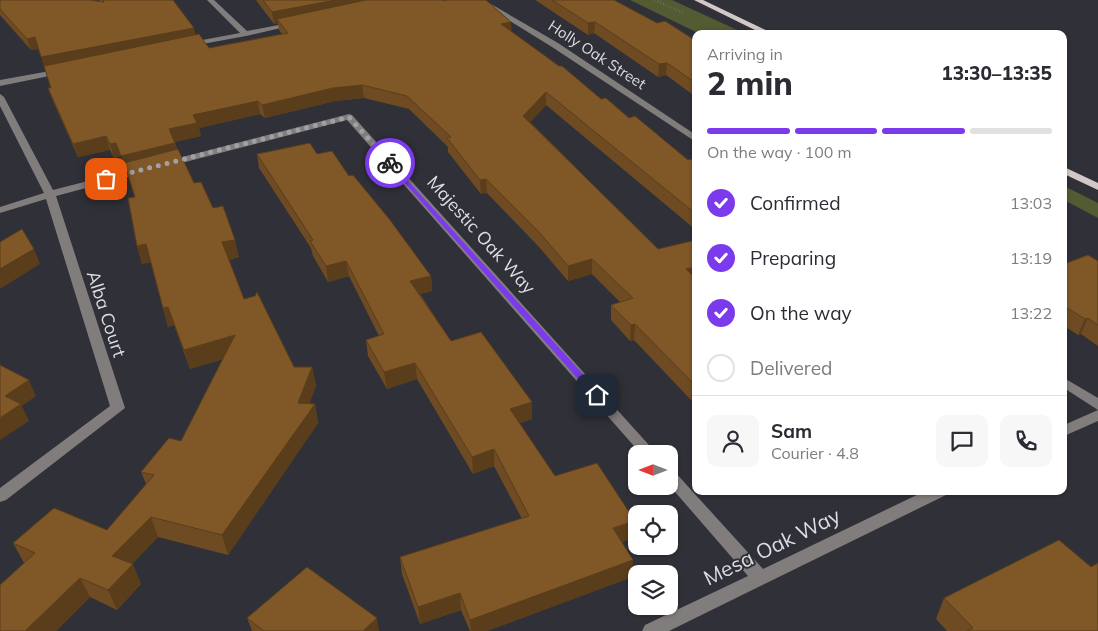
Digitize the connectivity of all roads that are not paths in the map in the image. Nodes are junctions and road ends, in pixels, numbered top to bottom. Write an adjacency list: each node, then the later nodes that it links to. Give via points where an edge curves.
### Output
1 (210, 0): 6 (street)
2 (479, 0): 11 (street, Holly Oak Street, via 555,45)
3 (697, 0): 5 (main road)
4 (302, 22): 6 (street)
5 (761, 30)
6 (246, 34): 7 (street)
7 (178, 47)
8 (70, 69): 9 (street)
9 (0, 84)
10 (0, 97): 14 (street, Alba Court)
11 (692, 136)
12 (1067, 172): 13 (main road)
13 (1098, 187)
14 (50, 194): 15 (street); 20 (street, Majestic Oak Way, via 349,117); 23 (street, Alba Court, via 118,408)
15 (0, 210)
16 (1067, 384): 17 (street)
17 (1098, 405)
18 (1098, 415): 19 (street)
19 (1067, 430)
20 (642, 445)
21 (678, 485): 24 (street)
22 (932, 495): 24 (street, Mesa Oak Way)
23 (0, 496)
24 (760, 578): 25 (street, Mesa Oak Way)
25 (651, 631)

